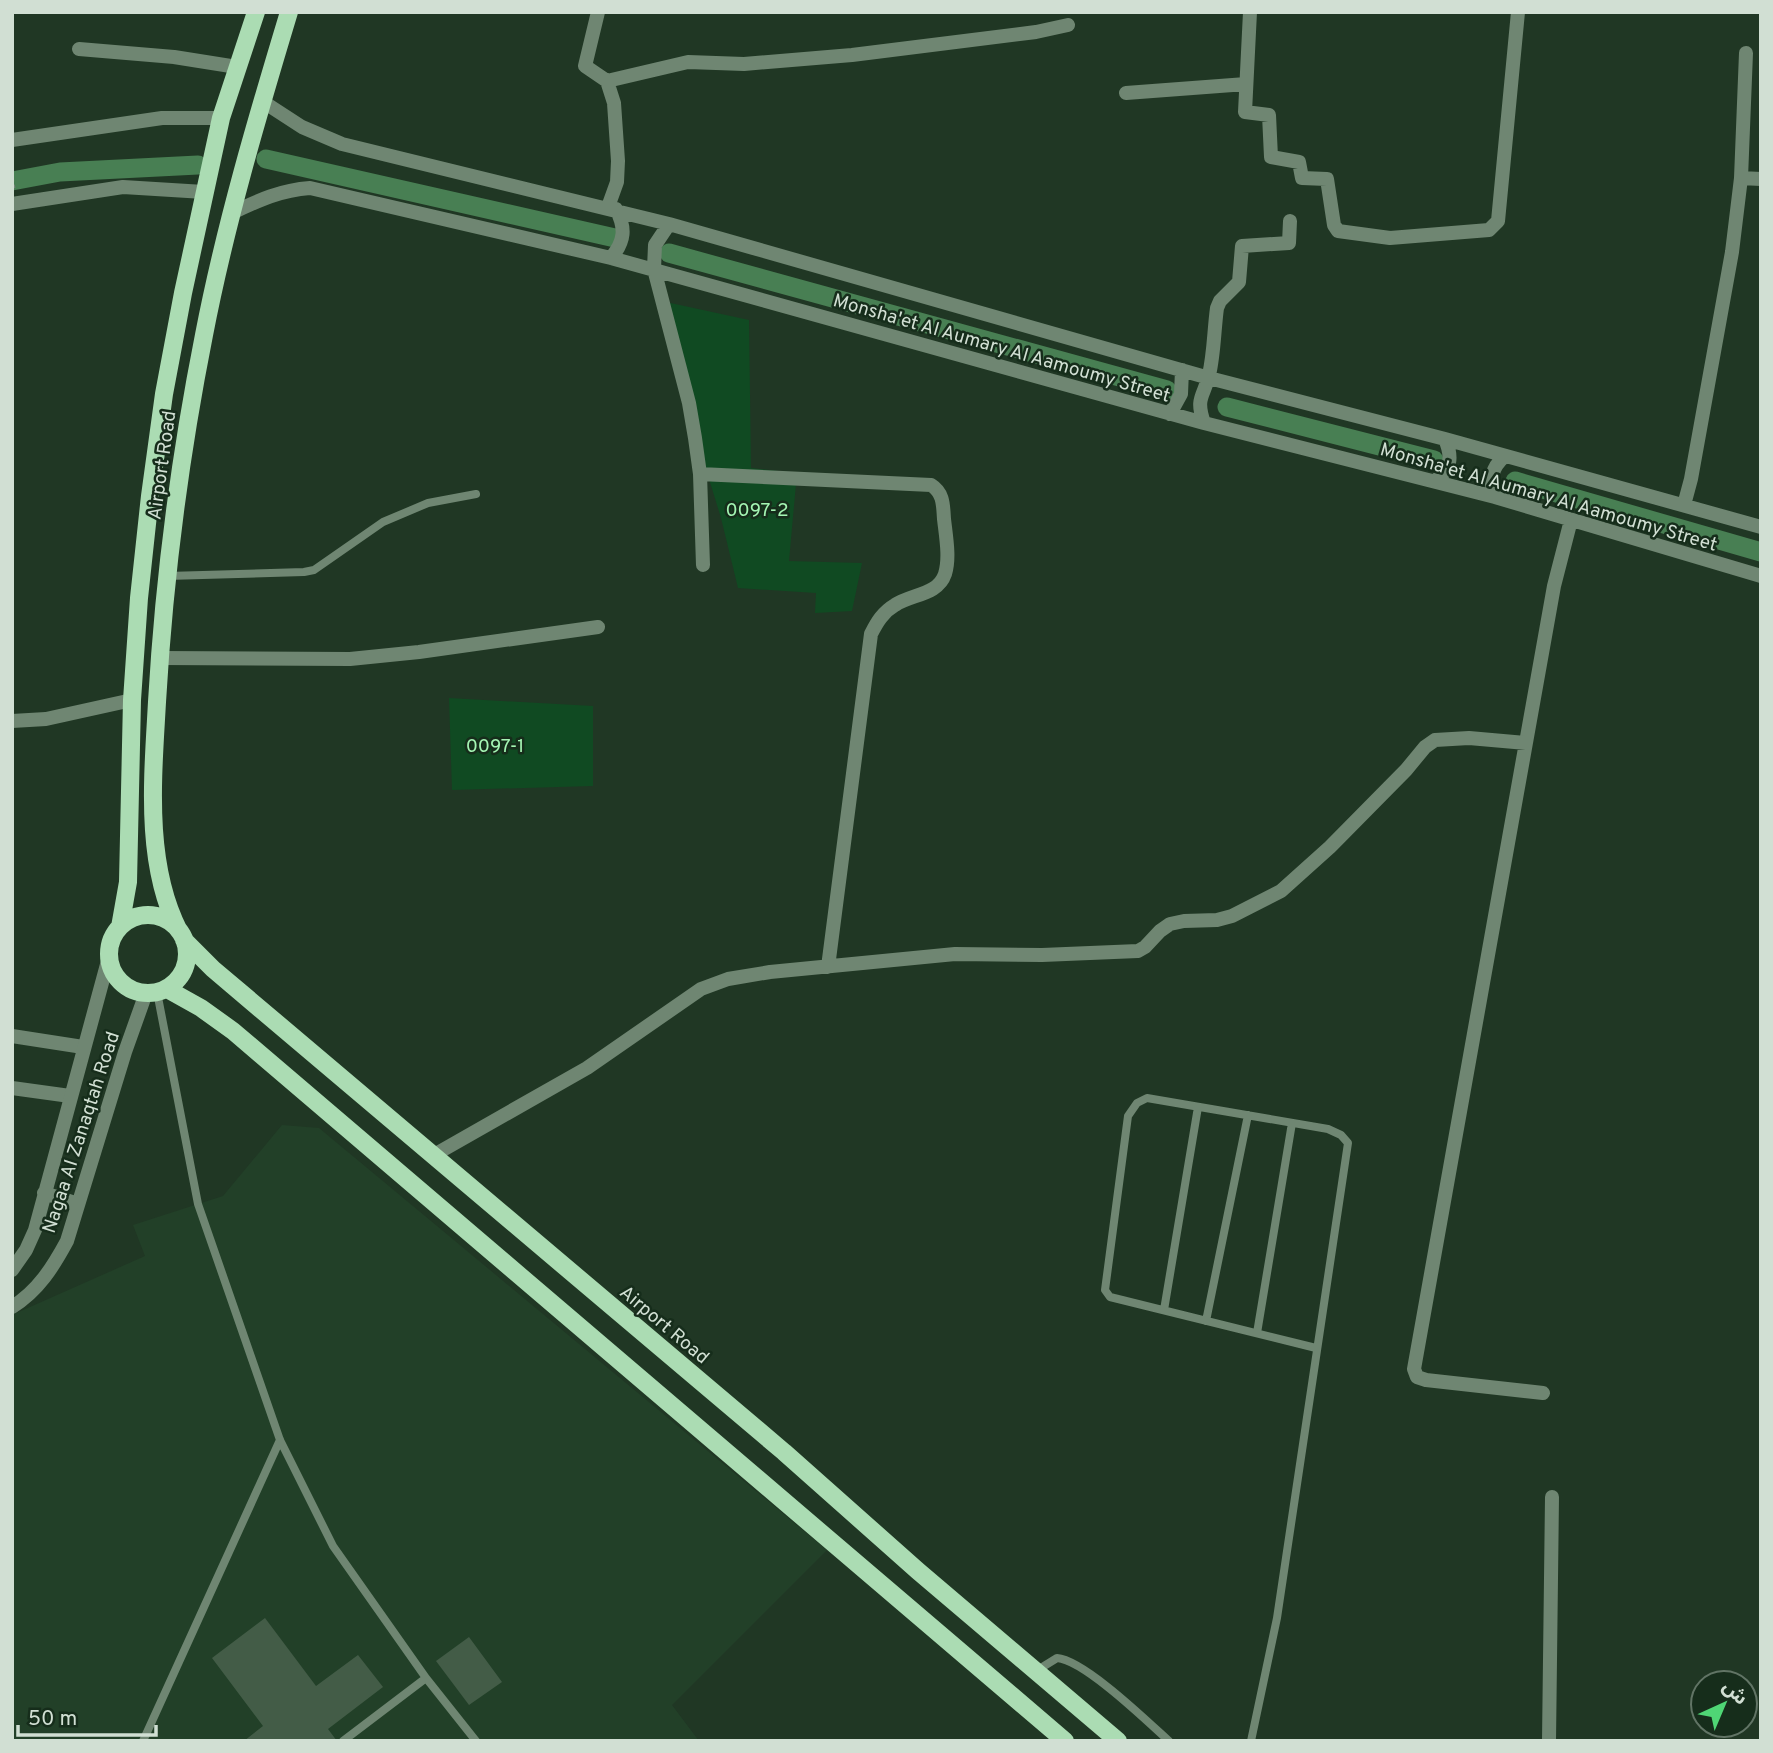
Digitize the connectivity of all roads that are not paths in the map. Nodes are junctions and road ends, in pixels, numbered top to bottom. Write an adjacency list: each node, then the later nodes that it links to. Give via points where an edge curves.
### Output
1 (256, 12): 9 (main road, Airport Road)
2 (289, 12): 13 (main road, Airport Road)
3 (598, 12): 10 (street, via 585,66)
4 (1250, 12): 11 (street)
5 (1518, 12): 11 (street, via 1498,221 1489,230 1390,238 1338,231 1327,179 1302,178 1299,162 1271,157 1269,115 1245,112)
6 (1069, 25): 10 (street, via 852,55 744,64 688,62)
7 (79, 49): 9 (street)
8 (1746, 52): 16 (street)
9 (237, 67): 14 (main road, Airport Road)
10 (607, 81): 20 (street, via 614,103 618,161)
11 (1246, 84): 12 (street)
12 (1126, 93)
13 (262, 101): 20 (street, Monsha'et Al Aumary Al Aamoumy Street, via 302,127 342,144); 21 (main road, Airport Road)
14 (221, 118): 15 (street, via 162,118); 18 (main road, Airport Road)
15 (12, 140)
16 (1741, 178): 17 (street); 36 (street, via 1732,252)
17 (1761, 180)
18 (204, 192): 19 (street, via 123,187); 44 (main road, Airport Road, via 151,483)
19 (13, 198)
20 (612, 208): 23 (street, Monsha'et Al Aumary Al Aamoumy Street); 24 (street, via 622,221 624,234)
21 (232, 213): 24 (street, Monsha'et Al Aumary Al Aamoumy Street, via 267,195 310,188); 40 (main road, Airport Road, via 190,405)
22 (1290, 221): 27 (street, via 1289,243 1242,246 1240,282 1217,308)
23 (669, 224): 25 (street, via 655,245); 26 (street, Monsha'et Al Aumary Al Aamoumy Street)
24 (611, 258): 25 (street, Monsha'et Al Aumary Al Aamoumy Street)
25 (654, 270): 28 (street, Monsha'et Al Aumary Al Aamoumy Street); 32 (street, via 688,402)
26 (1182, 370): 27 (street, Monsha'et Al Aumary Al Aamoumy Street); 28 (street, via 1181,394)
27 (1209, 378): 29 (street, via 1201,395); 30 (street, Monsha'et Al Aumary Al Aamoumy Street)
28 (1170, 414): 29 (street, Monsha'et Al Aumary Al Aamoumy Street)
29 (1204, 424): 33 (street, Monsha'et Al Aumary Al Aamoumy Street)
30 (1445, 439): 31 (street, Monsha'et Al Aumary Al Aamoumy Street); 33 (street, via 1450,463)
31 (1505, 456): 35 (street, via 1491,474); 36 (street, Monsha'et Al Aumary Al Aamoumy Street)
32 (700, 474): 39 (street); 50 (street, via 931,485 942,496 947,545 942,581 895,604 871,634)
33 (1435, 481): 35 (street, Monsha'et Al Aumary Al Aamoumy Street)
34 (476, 494): 40 (lane, via 429,503 383,522 327,562 304,572)
35 (1495, 497): 37 (street, Monsha'et Al Aumary Al Aamoumy Street)
36 (1684, 505): 38 (street, Monsha'et Al Aumary Al Aamoumy Street)
37 (1571, 520): 41 (street, Monsha'et Al Aumary Al Aamoumy Street); 46 (street, via 1554,586)
38 (1761, 527)
39 (703, 565)
40 (167, 576): 43 (main road, Airport Road)
41 (1761, 576)
42 (598, 627): 43 (street, via 350,659)
43 (159, 658): 48 (main road, Airport Road, via 153,784 157,859 163,896)
44 (132, 700): 45 (street, via 46,719); 47 (main road, Airport Road, via 128,882)
45 (12, 721)
46 (1526, 743): 50 (street, via 1435,740 1280,891 1232,916 1170,924 1138,951 955,954); 68 (street, via 1414,1369 1426,1380)
47 (120, 927): 48 (main road, via 128,920 150,915 171,923); 49 (main road)
48 (181, 935): 51 (main road, via 187,951 182,973); 59 (main road, Airport Road, via 213,969)
49 (109, 957): 51 (main road, via 117,978 135,991); 53 (street, Nagaa Al Zanaqtah Road)
50 (828, 967): 59 (street, via 728,979 701,989 587,1068)
51 (156, 991): 61 (street, Nagaa Al Zanaqtah Road, via 125,1052); 69 (lane, via 198,1204); 76 (main road, via 201,1008 243,1040)
52 (12, 1036): 53 (street)
53 (83, 1046): 55 (street, Nagaa Al Zanaqtah Road)
54 (12, 1088): 55 (street)
55 (70, 1096): 60 (street, Nagaa Al Zanaqtah Road)
56 (1198, 1107): 57 (lane); 64 (lane); 64 (lane, via 1147,1098 1131,1108 1128,1116 1105,1290 1110,1297)
57 (1248, 1115): 58 (lane); 65 (lane)
58 (1292, 1123): 66 (lane); 67 (lane, via 1337,1132 1348,1143)
59 (434, 1155): 71 (main road, Airport Road)
60 (44, 1193): 61 (street); 62 (street, Nagaa Al Zanaqtah Road, via 35,1230)
61 (78, 1204): 63 (street, Nagaa Al Zanaqtah Road, via 54,1265 37,1287)
62 (12, 1270)
63 (12, 1307)
64 (1164, 1310): 65 (lane)
65 (1206, 1321): 66 (lane)
66 (1257, 1333): 67 (lane)
67 (1316, 1348): 79 (lane, via 1277,1618)
68 (1543, 1393)
69 (281, 1440): 72 (lane, via 333,1546); 73 (lane)
70 (1552, 1497): 80 (street)
71 (1036, 1671): 77 (main road, Airport Road); 78 (lane, via 1057,1658 1071,1662)
72 (426, 1678): 74 (lane); 75 (lane)
73 (142, 1741)
74 (343, 1741)
75 (476, 1741)
76 (1065, 1741)
77 (1118, 1741)
78 (1169, 1741)
79 (1251, 1741)
80 (1549, 1741)

